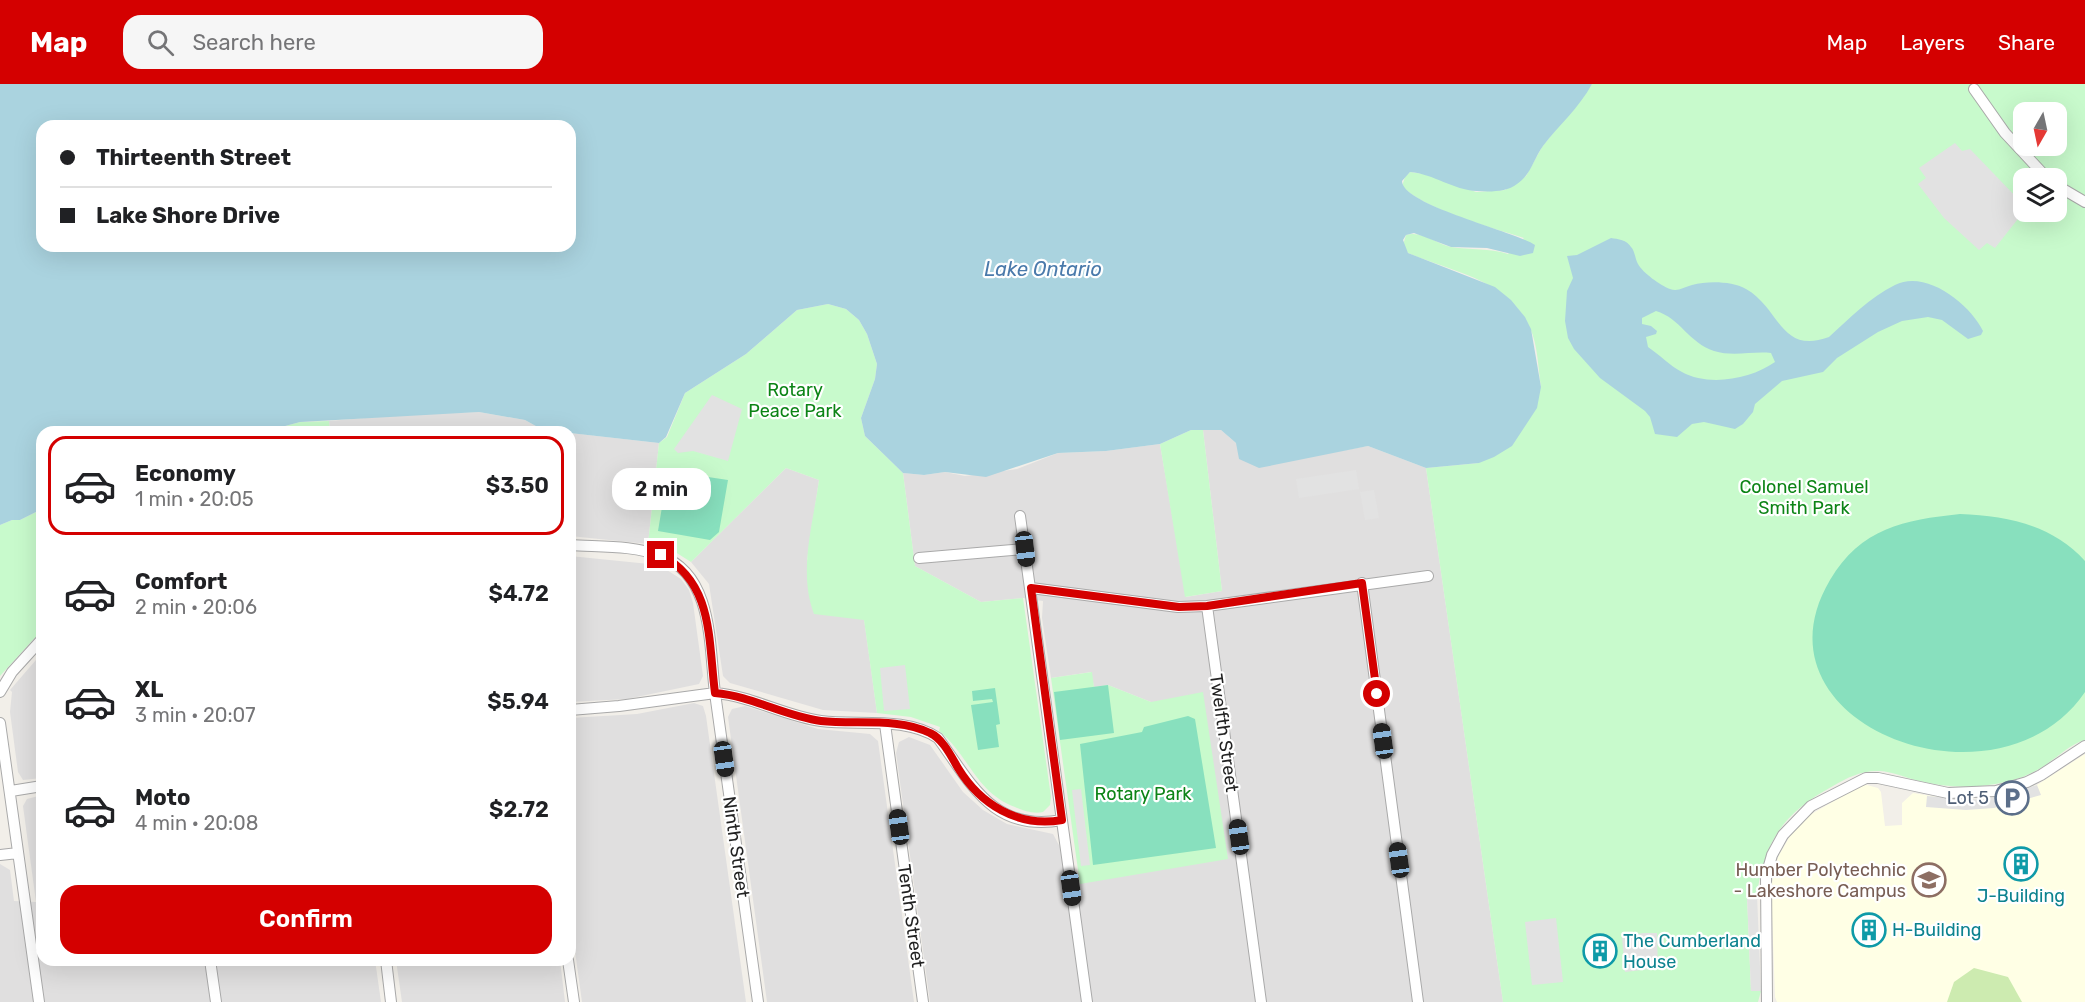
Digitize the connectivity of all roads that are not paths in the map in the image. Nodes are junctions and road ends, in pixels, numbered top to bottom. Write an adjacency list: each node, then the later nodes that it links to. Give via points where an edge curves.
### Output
1 (1974, 89): 2 (street, via 2005,133)
2 (2038, 168)
3 (2067, 191): 4 (street)
4 (2085, 202)
5 (1020, 516): 7 (street)
6 (576, 546): 15 (street, Ninth Street, via 661,555 683,568 702,598)
7 (1025, 549): 8 (street); 11 (street)
8 (919, 558)
9 (1428, 576): 10 (street)
10 (1362, 583): 12 (street); 37 (street)
11 (1031, 588): 12 (street, via 1179,607); 22 (street)
12 (1207, 606): 36 (street, Twelfth Street)
13 (36, 646): 14 (street)
14 (0, 692)
15 (715, 693): 16 (street); 18 (street, via 748,698 818,720); 33 (street, Ninth Street)
16 (576, 709)
17 (0, 723): 21 (street)
18 (885, 724): 22 (street, via 921,729 938,738 972,788 998,809 1036,822); 34 (street, Tenth Street)
19 (2085, 746): 28 (street, via 2041,775 1996,791 1948,793 1866,778 1811,806 1783,835 1766,876)
20 (36, 787): 21 (street)
21 (11, 791): 23 (street)
22 (1062, 820): 35 (street)
23 (18, 853): 24 (street); 29 (street)
24 (0, 855)
25 (211, 966): 30 (street)
26 (387, 966): 31 (street)
27 (569, 966): 32 (street)
28 (1769, 1000)
29 (39, 1002)
30 (216, 1002)
31 (391, 1002)
32 (574, 1002)
33 (758, 1002)
34 (923, 1002)
35 (1087, 1002)
36 (1261, 1002)
37 (1418, 1002)

